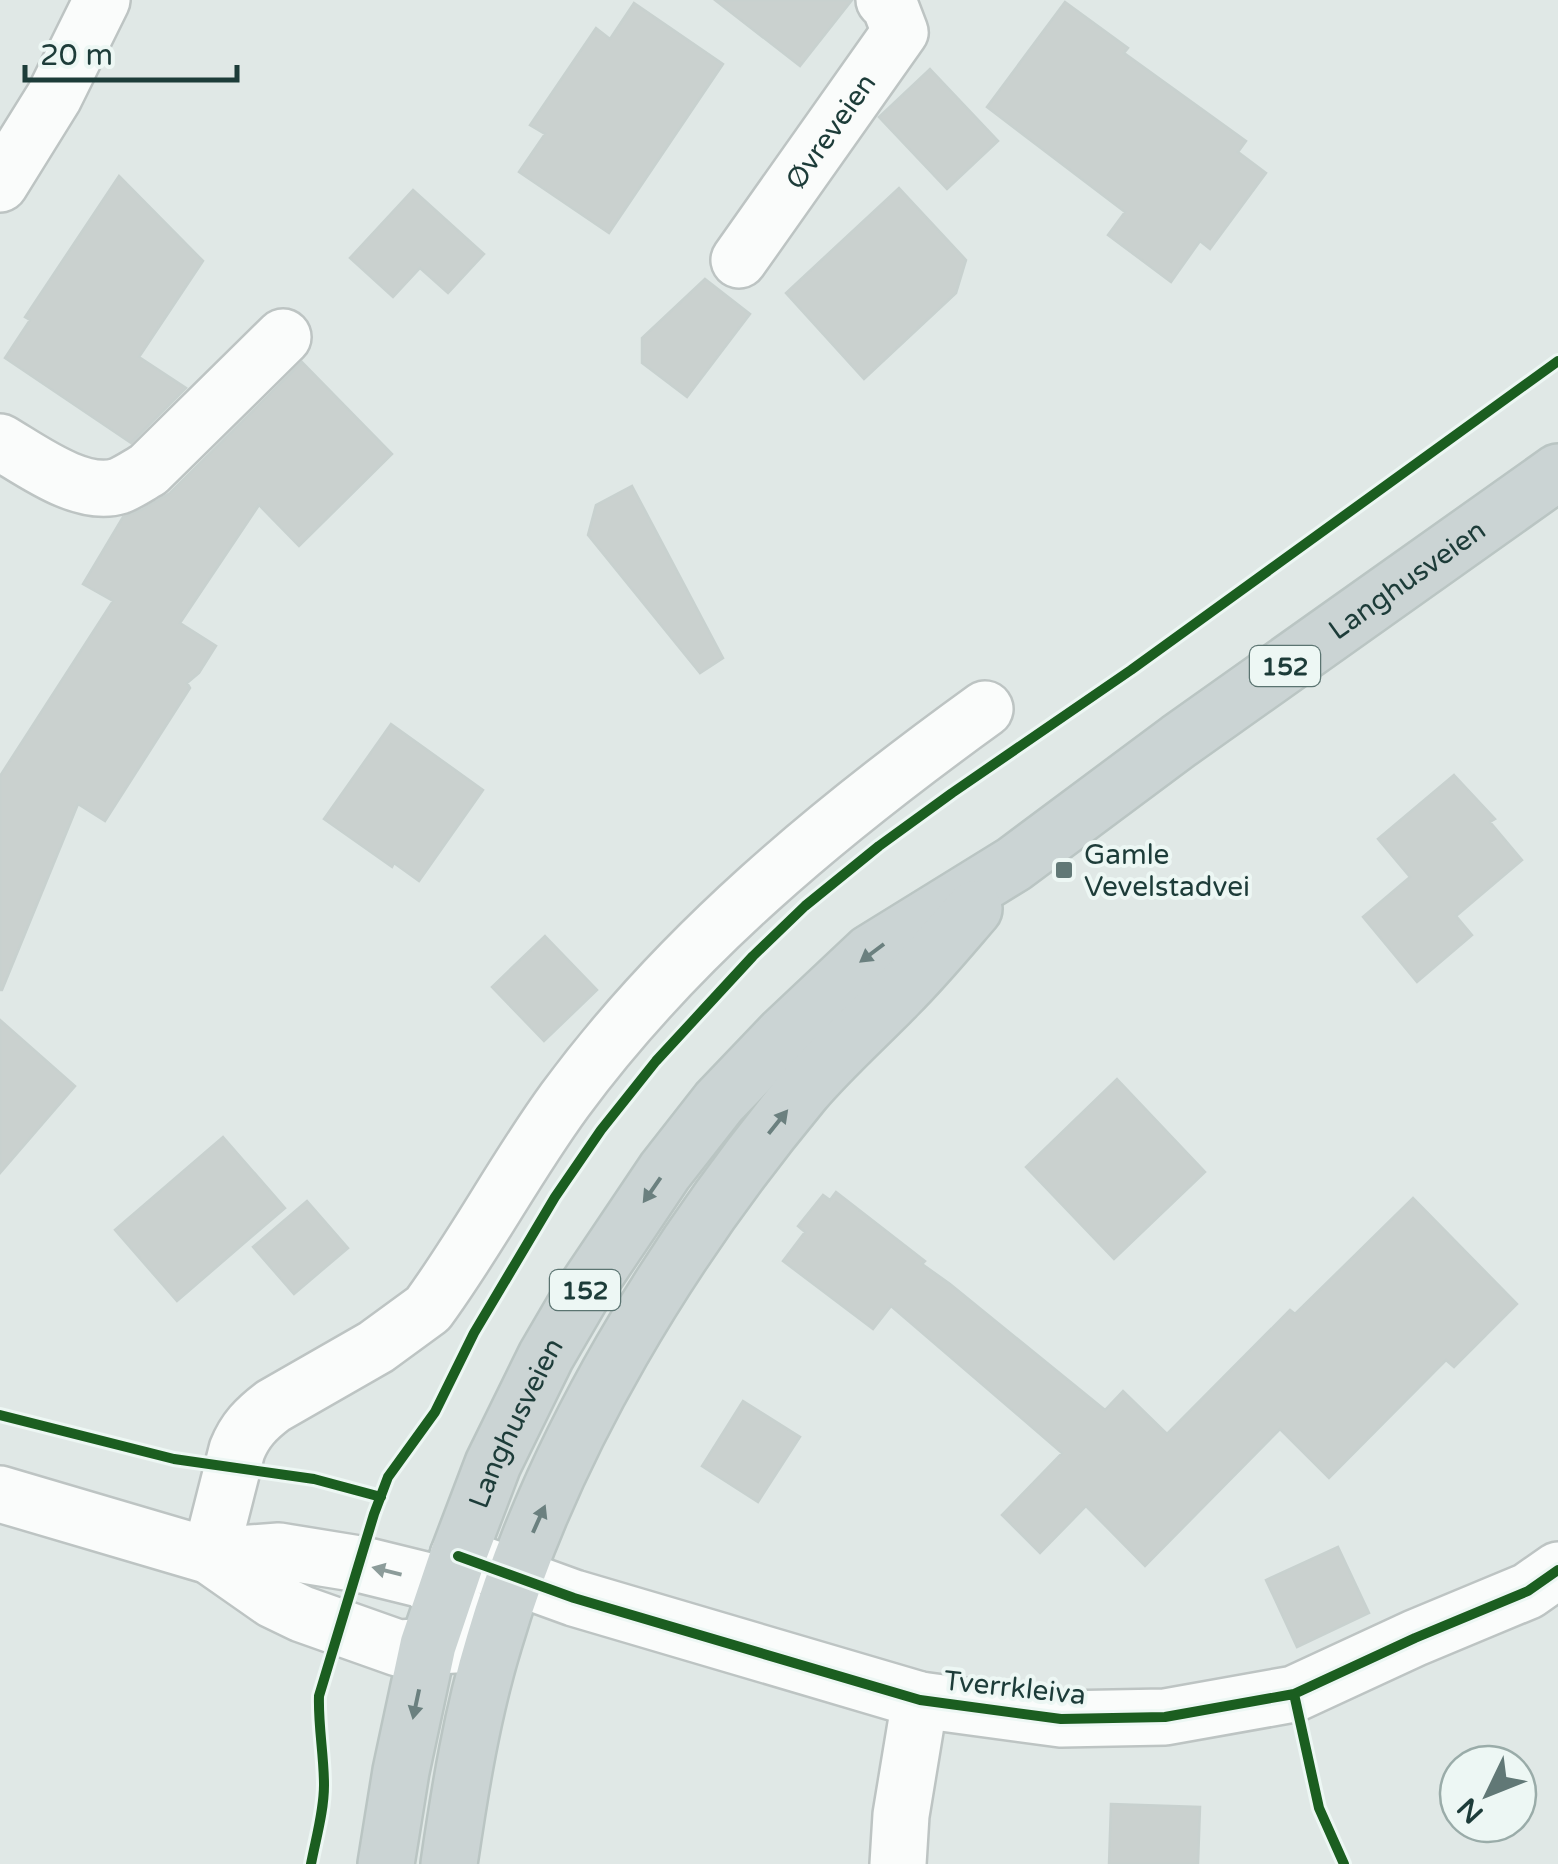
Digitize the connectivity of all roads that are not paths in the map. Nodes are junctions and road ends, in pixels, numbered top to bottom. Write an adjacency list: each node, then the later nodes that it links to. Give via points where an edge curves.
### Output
1 (102, 0): 3 (street, via 54,97)
2 (884, 0): 4 (street, Øvreveien, via 900,32)
3 (0, 184)
4 (739, 260)
5 (283, 337): 6 (street, via 148,470 121,485 89,487)
6 (0, 442)
7 (1558, 472): 9 (main road, Langhusveien / 152)
8 (985, 709): 11 (street, via 774,876 621,1030 566,1099 428,1309 255,1420 237,1450)
9 (1014, 864): 13 (main road, Langhusveien / 152, one-way to 9, via 600,1389 730,1183 806,1088); 14 (main road, Langhusveien / 152, one-way to 14, via 870,953 719,1102 665,1171 546,1356 493,1464)
10 (0, 1494): 11 (street)
11 (210, 1556): 14 (street, via 279,1551 359,1564 424,1580)
12 (1558, 1570): 16 (street, Tverrkleiva, via 1528,1591 1294,1694 1164,1717 1078,1719)
13 (514, 1578): 14 (street, Tverrkleiva); 15 (main road, Langhusveien / 152); 16 (street, Tverrkleiva)
14 (443, 1599): 15 (street); 17 (main road, Langhusveien / 152, one-way to 17)
15 (493, 1644): 18 (main road, Langhusveien / 152)
16 (920, 1700): 19 (street)
17 (386, 1864)
18 (449, 1864)
19 (898, 1864)

